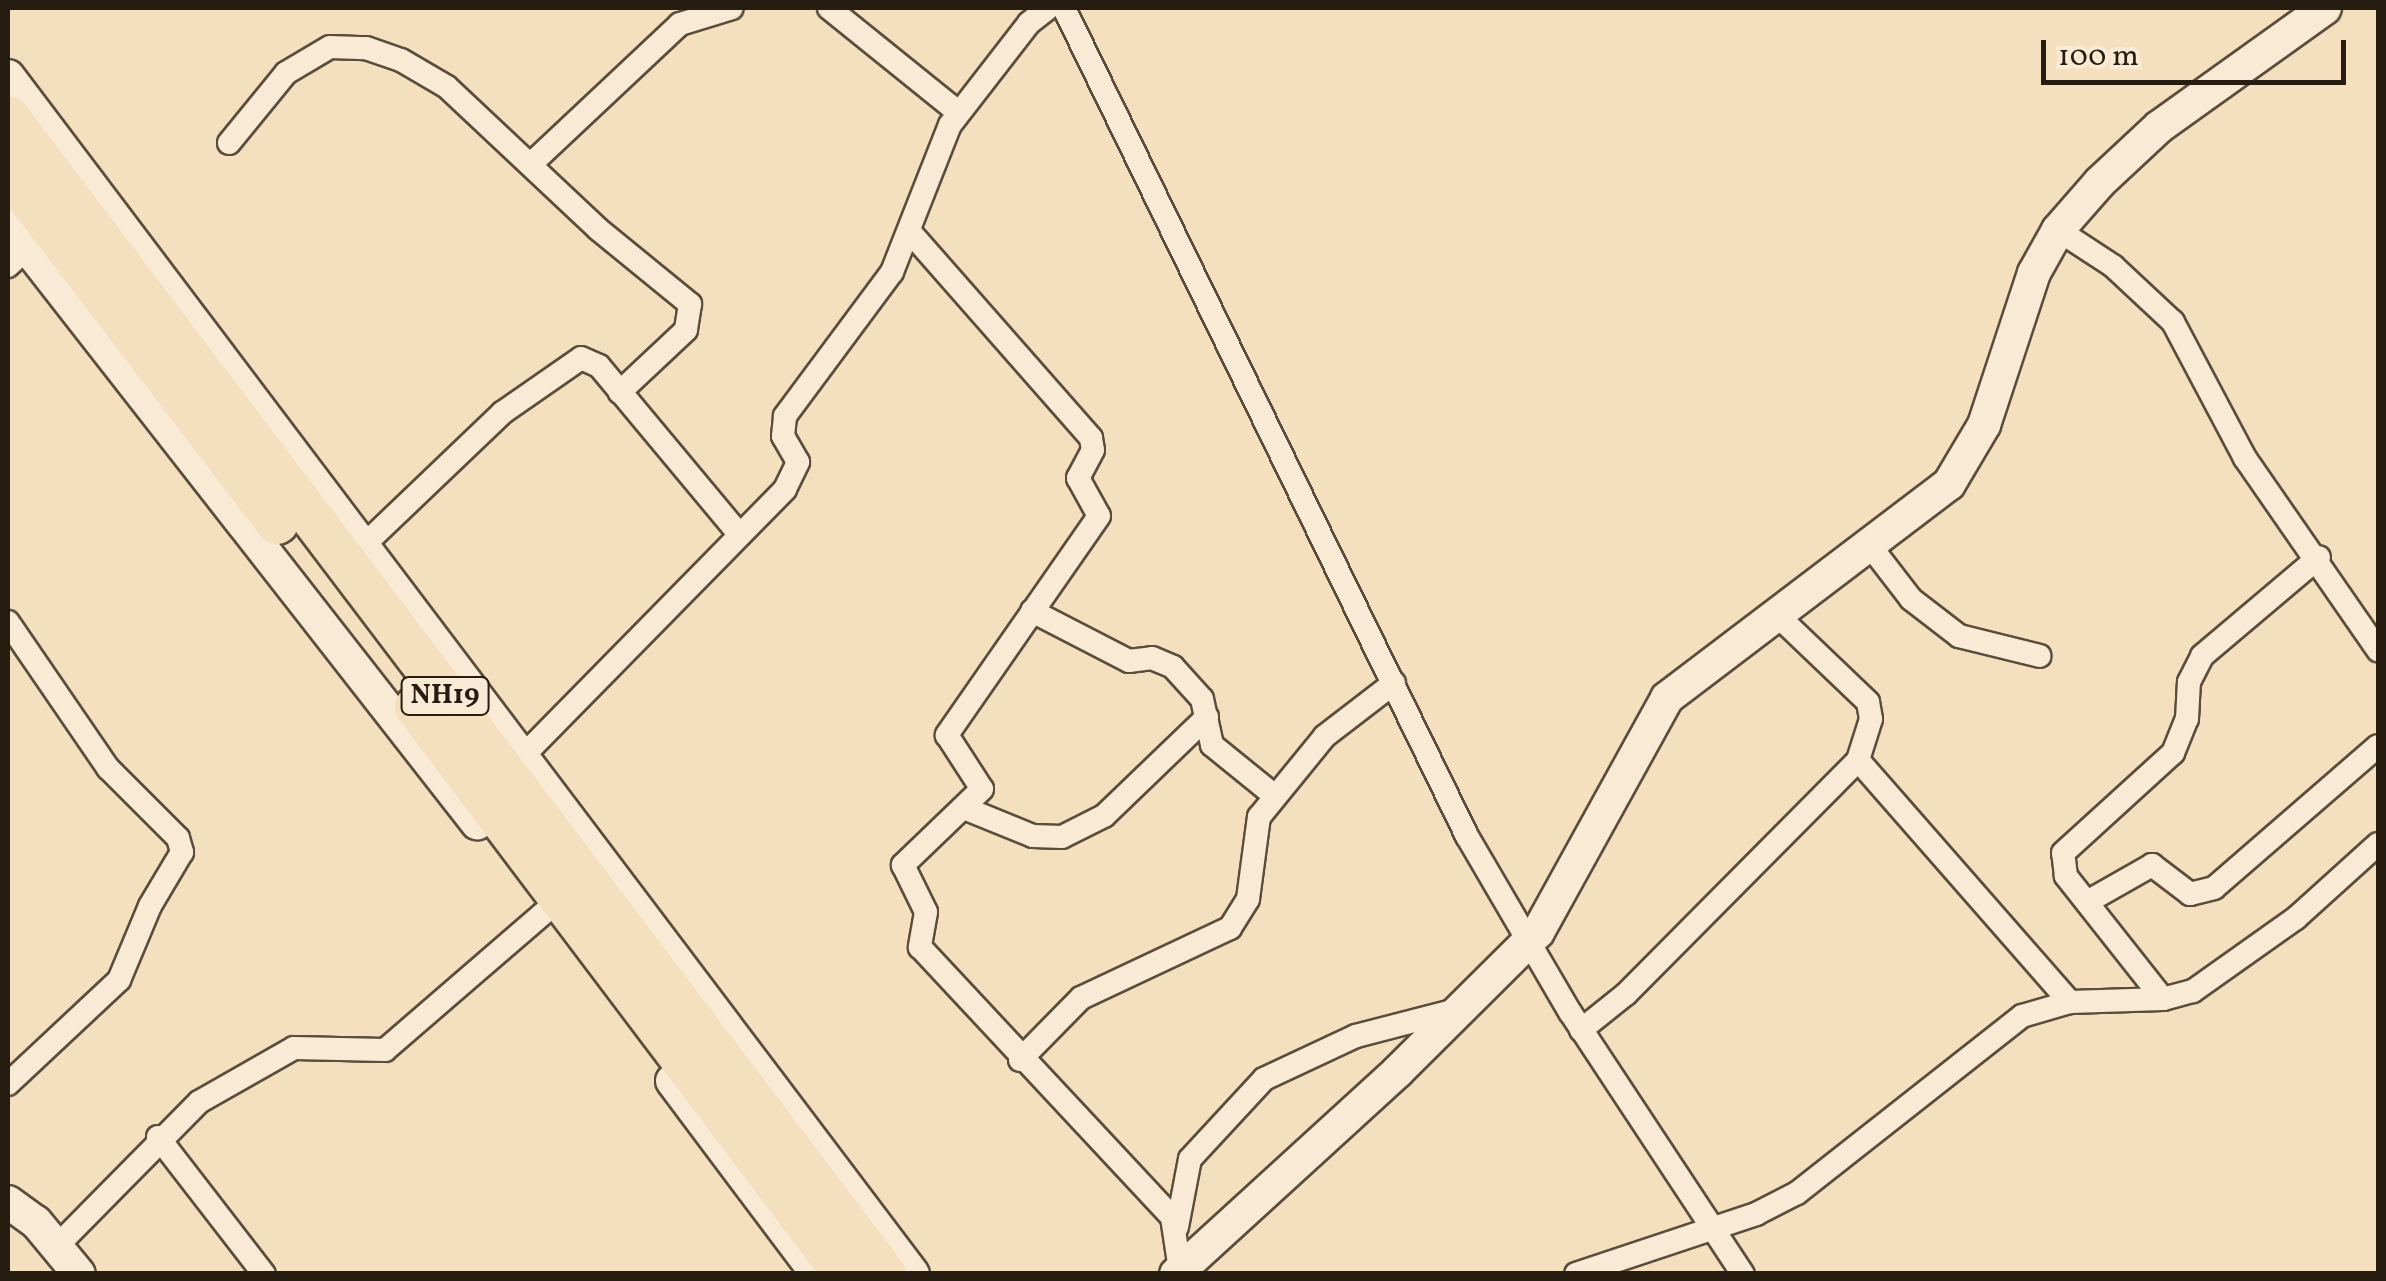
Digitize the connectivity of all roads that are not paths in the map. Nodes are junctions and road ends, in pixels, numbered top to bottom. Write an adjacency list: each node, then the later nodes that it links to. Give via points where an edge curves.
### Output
1 (732, 8): 10 (street, via 680,24)
2 (829, 8): 7 (street)
3 (1064, 8): 27 (street)
4 (2325, 8): 12 (street, via 2139,142)
5 (1042, 11): 7 (street)
6 (8, 76): 15 (street)
7 (958, 112): 13 (street)
8 (8, 117): 16 (highway, NH19)
9 (229, 143): 10 (street, via 300,61 346,46 401,60 436,80)
10 (532, 162): 17 (street, via 694,312 686,330)
11 (8, 171): 53 (highway, NH19)
12 (2058, 230): 20 (street, via 2025,295 1974,449 1949,484); 21 (street, via 2163,310 2245,458)
13 (910, 232): 18 (street, via 886,281 785,416 783,436 797,469); 22 (street, via 1091,438 1093,450 1078,478 1099,516)
14 (14, 246): 36 (street)
15 (160, 277): 16 (street); 19 (street)
16 (173, 336): 54 (highway, NH19)
17 (620, 392): 18 (street); 19 (street, via 590,359 571,362 502,413)
18 (740, 535): 30 (street)
19 (364, 545): 30 (street)
20 (1871, 547): 23 (street); 26 (street, via 1912,599 1959,636)
21 (2319, 557): 25 (street); 35 (street, via 2202,656 2188,682 2187,719 2173,753 2063,853 2060,865)
22 (1032, 611): 28 (street, via 1129,661 1162,660 1197,690); 33 (street, via 947,735 981,782 979,796)
23 (1776, 614): 31 (street, via 1868,702); 37 (street, via 1658,709 1546,919)
24 (8, 622): 43 (street, via 108,768 178,838 182,852 119,980)
25 (2378, 650)
26 (2040, 656)
27 (1390, 686): 32 (street, via 1325,736); 37 (street)
28 (1206, 717): 32 (street, via 1212,745); 33 (street, via 1104,816 1062,837 1033,836)
29 (2378, 746): 35 (street, via 2214,888 2190,894 2152,866)
30 (523, 756): 55 (street)
31 (1858, 760): 39 (street); 41 (street, via 1626,994)
32 (1275, 796): 42 (street, via 1254,831 1248,898 1230,928 1081,998)
33 (964, 808): 42 (street, via 903,865 926,912 920,947)
34 (2378, 844): 38 (street, via 2341,882 2230,968 2193,991)
35 (2087, 902): 38 (street)
36 (545, 912): 44 (street, via 385,1050 312,1046 280,1053 200,1102); 52 (street)
37 (1517, 953): 40 (street); 41 (street)
38 (2162, 999): 39 (street)
39 (2070, 1002): 47 (street, via 2022,1016 1978,1046 1797,1193)
40 (1460, 1009): 46 (street, via 1356,1036 1264,1079 1190,1159); 49 (street)
41 (1581, 1030): 47 (street)
42 (1020, 1060): 46 (street)
43 (8, 1084)
44 (158, 1137): 48 (street); 51 (street)
45 (8, 1202): 48 (street)
46 (1177, 1227): 49 (street)
47 (1709, 1230): 56 (street); 57 (street)
48 (56, 1246): 50 (street)
49 (1178, 1272)
50 (80, 1274)
51 (264, 1274)
52 (816, 1274)
53 (844, 1274)
54 (885, 1274)
55 (912, 1274)
56 (1576, 1274)
57 (1743, 1274)

